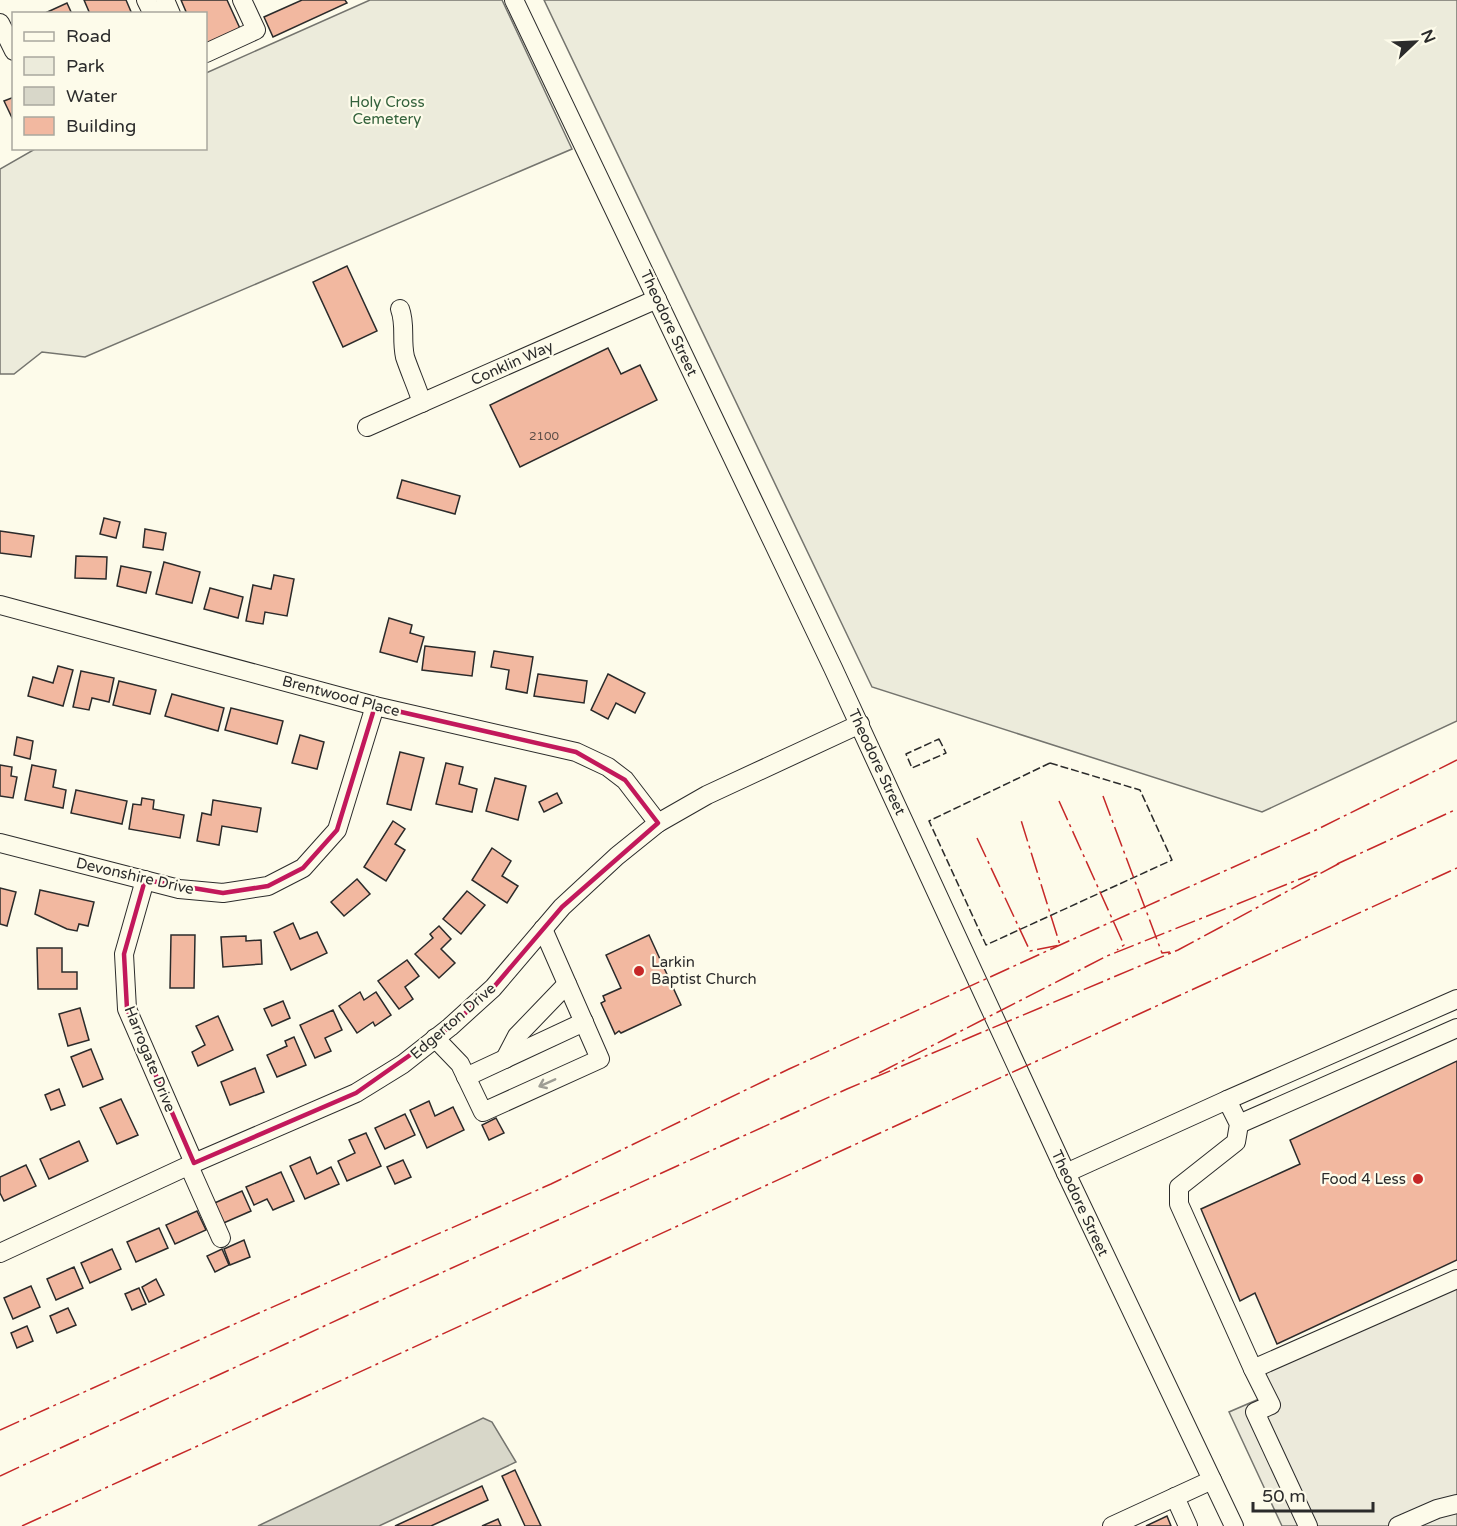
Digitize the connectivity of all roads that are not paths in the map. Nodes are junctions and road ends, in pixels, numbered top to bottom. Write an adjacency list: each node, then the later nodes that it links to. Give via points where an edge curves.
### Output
1 (242, 0): 5 (street, via 256,30)
2 (514, 0): 6 (street, Theodore Street)
3 (0, 23): 4 (street)
4 (12, 47)
5 (207, 53)
6 (657, 299): 8 (street, Conklin Way); 12 (street, Theodore Street)
7 (400, 309): 8 (street, via 405,356)
8 (422, 403): 9 (street, Conklin Way)
9 (367, 427)
10 (0, 605): 11 (street, Brentwood Place)
11 (375, 706): 13 (street, Brentwood Place, via 576,752 608,766 625,780); 15 (street, Devonshire Drive, via 337,830 303,868 268,886 223,893 179,889)
12 (860, 724): 13 (street, Edgerton Drive, via 707,795); 27 (street, Theodore Street)
13 (658, 823): 16 (street, Edgerton Drive, via 616,856)
14 (0, 843): 15 (street, Devonshire Drive)
15 (145, 880): 26 (street, Harrogate Drive, via 124,954 127,1009)
16 (543, 929): 17 (street); 21 (street, Edgerton Drive, via 493,988)
17 (567, 984): 19 (street); 22 (street, via 517,1036)
18 (1457, 999): 24 (street)
19 (584, 1022): 22 (street); 23 (street, one-way to 23, via 600,1059 483,1112)
20 (1457, 1028): 25 (street)
21 (435, 1038): 23 (street, via 460,1064); 26 (street, Edgerton Drive, via 403,1064 356,1093)
22 (504, 1059): 23 (street)
23 (466, 1077)
24 (1227, 1100): 25 (street); 27 (street)
25 (1239, 1124): 31 (street, via 1236,1142 1179,1187 1179,1204)
26 (191, 1165): 28 (street, Harrogate Drive); 29 (street, Edgerton Drive)
27 (1066, 1173): 32 (street, Theodore Street)
28 (221, 1238)
29 (0, 1253)
30 (1457, 1279): 31 (street)
31 (1253, 1370): 39 (street, via 1271,1405 1255,1412)
32 (1212, 1480): 33 (street); 38 (street, Theodore Street)
33 (1175, 1497): 36 (street); 37 (street)
34 (1457, 1504): 35 (street)
35 (1406, 1524)
36 (1112, 1526)
37 (1188, 1526)
38 (1234, 1526)
39 (1308, 1526)

